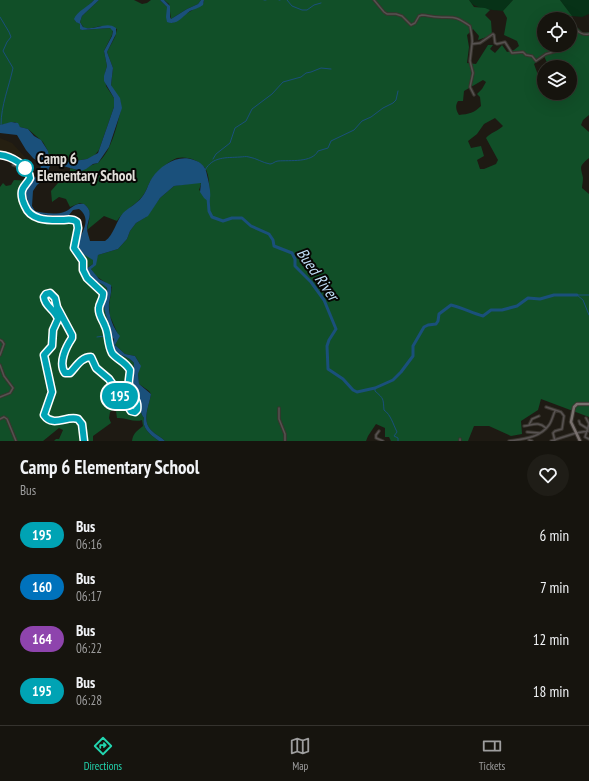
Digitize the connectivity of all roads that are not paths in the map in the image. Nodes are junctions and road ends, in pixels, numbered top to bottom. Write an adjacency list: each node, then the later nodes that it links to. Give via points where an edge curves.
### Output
1 (374, 0): 4 (street, via 384,12 402,16 411,25 422,15 459,18 470,26)
2 (577, 31): 3 (street)
3 (589, 34)
4 (472, 44): 5 (street, via 480,43 493,34 495,43 505,42 512,53 523,52 536,61); 6 (street, via 470,61 473,73 470,86)
5 (553, 52)
6 (474, 95)
7 (0, 155): 9 (highway, via 12,159)
8 (13, 165): 9 (street)
9 (29, 172): 34 (highway, via 30,178 22,194 29,214 35,218 72,219 77,222 74,248 83,261 83,270 87,278 103,293 100,315 114,355 130,370 128,385 138,407 135,412 131,411 109,379 96,368 91,357 82,360 70,373 63,371 63,358 72,335 53,295 45,295 46,304 55,312 58,319 53,330 52,346 44,355 52,392 44,415 54,422 78,419 82,424)
10 (0, 340): 11 (street, via 4,344)
11 (0, 355)
12 (0, 365): 13 (street, via 13,388 10,393)
13 (0, 397)
14 (589, 404): 29 (main road, via 577,404 574,407 571,422)
15 (546, 406): 17 (street)
16 (279, 408): 35 (street)
17 (555, 410): 24 (street); 32 (street, via 564,416 562,429 553,433)
18 (539, 416): 22 (street, via 532,419)
19 (586, 418): 25 (street)
20 (0, 419): 33 (street, via 7,419)
21 (579, 421): 25 (street)
22 (529, 425): 23 (street); 24 (street, via 536,423)
23 (524, 426)
24 (546, 428): 28 (street)
25 (588, 430): 29 (street); 30 (street, via 585,437)
26 (378, 431): 36 (street, via 376,438)
27 (527, 432): 28 (street)
28 (540, 433): 31 (street)
29 (576, 433): 32 (street); 39 (main road)
30 (589, 439)
31 (530, 440): 37 (street)
32 (555, 440): 38 (street)
33 (16, 441)
34 (84, 441)
35 (285, 441)
36 (384, 441)
37 (509, 441)
38 (551, 441)
39 (580, 441)

